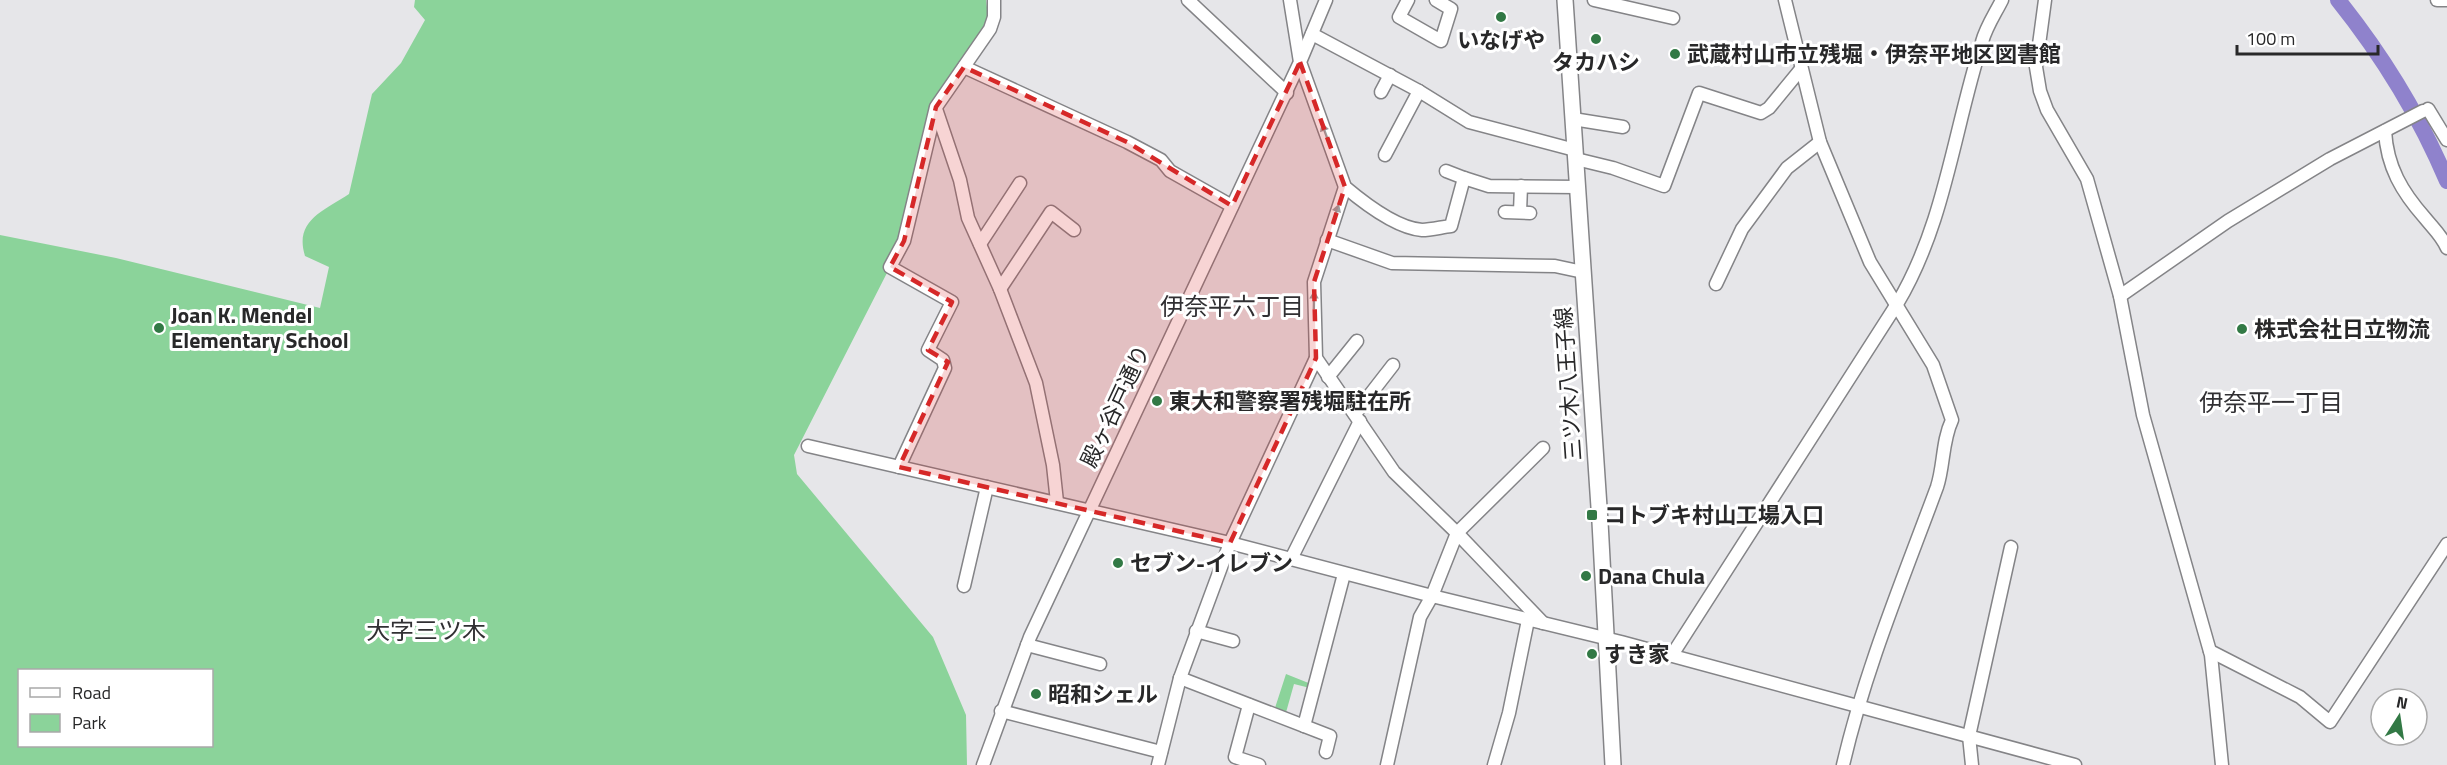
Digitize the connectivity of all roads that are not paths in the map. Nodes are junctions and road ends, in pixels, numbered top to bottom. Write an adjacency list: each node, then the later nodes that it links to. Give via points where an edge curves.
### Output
1 (994, 0): 17 (street, via 992,24)
2 (1188, 0): 22 (street)
3 (1290, 0): 16 (street)
4 (1326, 0): 15 (street, 殿ヶ谷戸通り)
5 (1408, 0): 6 (street, via 1399,17 1441,41 1451,9)
6 (1436, 0)
7 (1565, 0): 24 (main road, 三ツ木八王子線)
8 (1594, 0): 14 (street)
9 (1785, 0): 18 (street)
10 (2002, 0): 47 (street, via 1982,39 1932,226 1917,267)
11 (2045, 0): 46 (street, via 2036,67 2040,91 2087,179)
12 (2437, 0): 13 (street)
13 (2447, 0)
14 (1673, 18)
15 (1312, 34): 16 (street, 殿ヶ谷戸通り); 19 (street)
16 (1300, 62): 22 (street, 殿ヶ谷戸通り); 35 (street, one-way to 16)
17 (964, 67): 23 (street); 37 (street, via 1127,142)
18 (1801, 69): 28 (street); 30 (street, via 1761,113 1699,93 1664,186)
19 (1390, 75): 20 (street); 21 (street)
20 (1419, 91): 29 (street); 30 (street, via 1469,122)
21 (1382, 92)
22 (1287, 93): 37 (street, 殿ヶ谷戸通り)
23 (936, 107): 41 (street, via 968,218); 55 (street, via 904,241 890,267 952,302 928,350 944,360 945,368)
24 (1573, 119): 25 (street); 30 (main road, 三ツ木八王子線)
25 (1623, 127)
26 (2385, 131): 27 (street, via 2425,110); 42 (street, via 2391,165 2403,192); 46 (street, via 2330,159 2228,221)
27 (2447, 140)
28 (1820, 142): 44 (street, via 1787,168 1742,229); 47 (street, via 1870,262)
29 (1385, 155)
30 (1576, 155): 36 (main road, 三ツ木八王子線)
31 (1446, 171): 32 (street)
32 (1464, 178): 34 (street, via 1489,186); 35 (street, via 1450,226 1422,230 1384,216)
33 (1020, 183): 41 (street)
34 (1521, 186): 36 (street); 38 (street, via 1525,213)
35 (1345, 187): 40 (street, one-way to 35)
36 (1578, 187): 43 (main road, 三ツ木八王子線)
37 (1232, 206): 58 (street, 殿ヶ谷戸通り)
38 (1505, 212)
39 (1074, 230): 45 (street, via 1051,212)
40 (1327, 240): 43 (street, via 1392,263 1555,266); 49 (street, one-way to 40, via 1314,282)
41 (980, 244): 45 (street)
42 (2447, 248)
43 (1583, 272): 70 (main road, 三ツ木八王子線)
44 (1716, 284)
45 (1000, 290): 57 (street, via 1035,383)
46 (2120, 296): 73 (street, via 2142,416)
47 (1897, 304): 74 (street); 78 (street, via 1933,365 1952,420 1940,478)
48 (1357, 341): 51 (street)
49 (1316, 358): 51 (street); 60 (street)
50 (1393, 365): 52 (street)
51 (1328, 377): 52 (street)
52 (1357, 417): 59 (street, via 1394,472); 63 (street)
53 (808, 446): 55 (street)
54 (1543, 448): 59 (street)
55 (899, 467): 56 (street)
56 (987, 487): 57 (street); 65 (street)
57 (1057, 502): 58 (street)
58 (1089, 509): 60 (street); 72 (street, 殿ヶ谷戸通り)
59 (1457, 533): 66 (street); 68 (street)
60 (1230, 543): 63 (street); 69 (street)
61 (2447, 544): 73 (street, via 2330,722 2300,697)
62 (2011, 546): 81 (street)
63 (1291, 559): 64 (street)
64 (1344, 574): 66 (street); 80 (street)
65 (964, 586)
66 (1432, 597): 67 (street); 86 (street, via 1420,617)
67 (1528, 620): 68 (street); 87 (street)
68 (1544, 624): 70 (street)
69 (1196, 631): 71 (street); 76 (street)
70 (1606, 638): 74 (street); 88 (main road, 三ツ木八王子線)
71 (1233, 641)
72 (1027, 645): 75 (street); 79 (street, 殿ヶ谷戸通り)
73 (2210, 651): 92 (street)
74 (1672, 655): 78 (street)
75 (1100, 664)
76 (1180, 678): 77 (street); 83 (street)
77 (1249, 705): 80 (street); 85 (street, via 1235,757)
78 (1856, 706): 81 (street); 89 (street)
79 (1001, 711): 83 (street); 84 (street, 殿ヶ谷戸通り)
80 (1304, 726): 82 (street, via 1330,736)
81 (1969, 736): 90 (street); 91 (street)
82 (1326, 752)
83 (1160, 759)
84 (983, 765)
85 (1259, 765)
86 (1387, 765)
87 (1494, 765)
88 (1613, 765)
89 (1843, 765)
90 (1972, 765)
91 (2075, 765)
92 (2222, 765)

